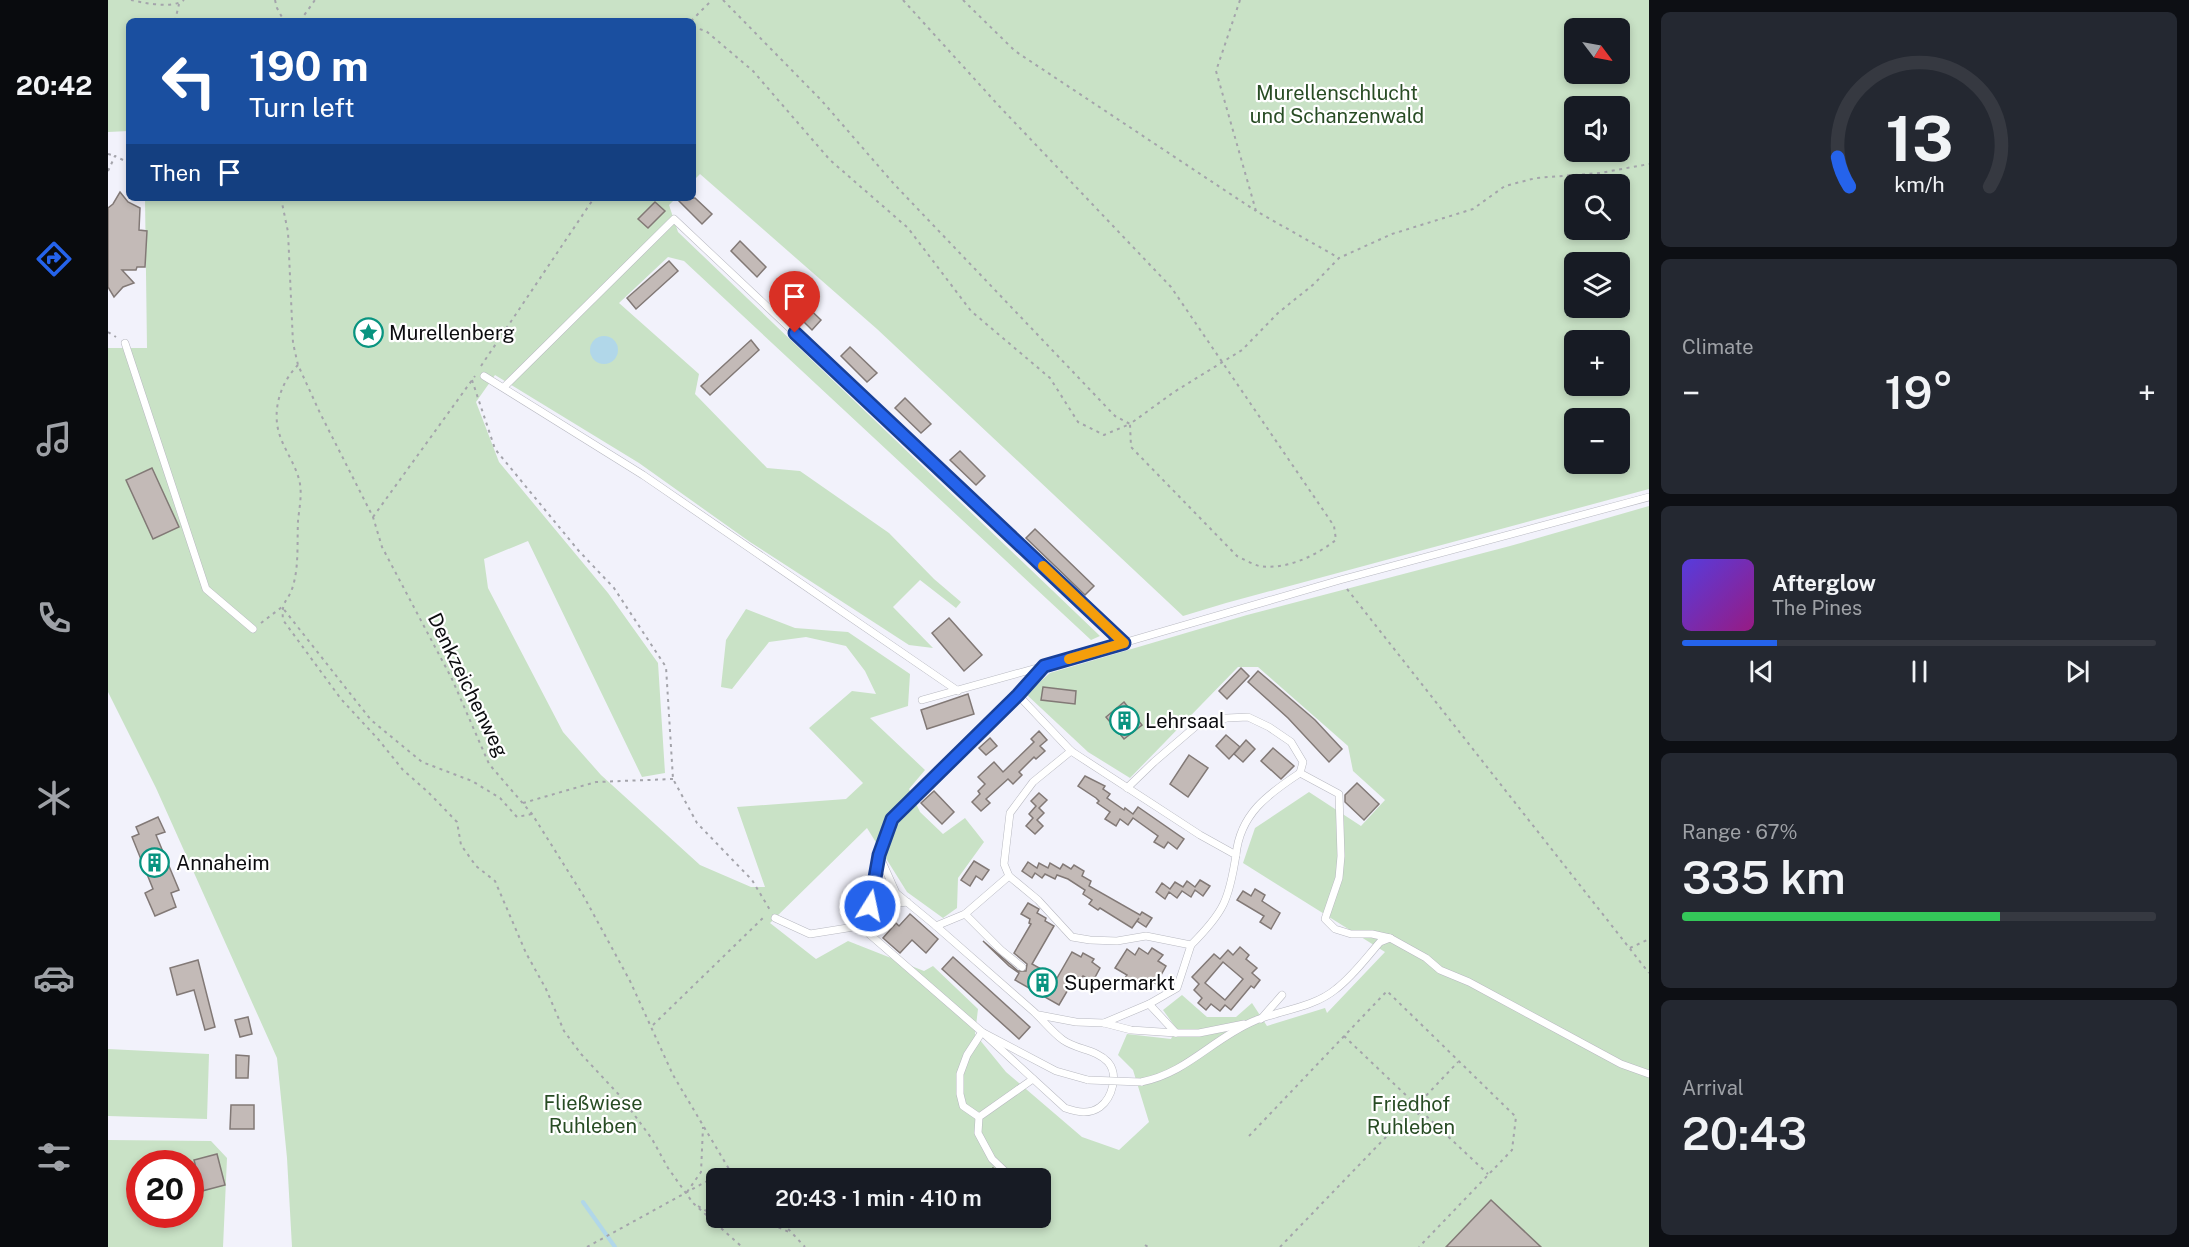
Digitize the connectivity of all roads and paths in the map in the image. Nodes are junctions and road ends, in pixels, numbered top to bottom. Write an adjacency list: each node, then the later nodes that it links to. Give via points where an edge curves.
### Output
1 (131, 0): 10 (path)
2 (184, 0): 10 (path)
3 (275, 0): 12 (path)
4 (315, 0): 13 (path)
5 (712, 0): 14 (path)
6 (723, 0): 31 (path, via 822,100 894,184 1098,399)
7 (903, 0): 26 (path, via 1171,287)
8 (963, 0): 23 (path, via 1016,51)
9 (1240, 0): 23 (path, via 1216,71)
10 (179, 4): 11 (path)
11 (176, 18)
12 (282, 18)
13 (302, 18)
14 (694, 18)
15 (696, 28): 31 (path, via 706,31 753,71 830,160 908,228 971,311 1050,378 1078,422 1104,435)
16 (108, 154): 17 (path)
17 (115, 156): 18 (path); 20 (path)
18 (126, 162)
19 (1649, 164): 24 (path, via 1536,178 1505,186 1473,209 1392,234)
20 (108, 171)
21 (282, 201): 27 (path, Denkzeichenweg, via 288,232 293,343)
22 (592, 201): 29 (path)
23 (1256, 211): 24 (path)
24 (1339, 258): 26 (path, via 1242,350)
25 (125, 342): 36 (lane, via 206,589)
26 (1222, 362): 31 (path); 31 (path, via 1334,526 1336,540 1319,553 1291,564 1259,566 1237,556 1131,447)
27 (298, 365): 33 (path, Denkzeichenweg); 35 (path, via 280,391 278,418 279,433 301,486 293,586)
28 (484, 376): 30 (lane)
29 (472, 380): 33 (path); 44 (path, via 495,449 614,588 666,667)
30 (504, 387): 37 (lane, via 674,219); 39 (lane, via 643,475)
31 (1130, 424)
32 (1649, 497): 34 (lane)
33 (373, 517): 46 (path, Denkzeichenweg, via 382,547 452,679 489,764)
34 (1340, 580): 37 (lane); 60 (path)
35 (282, 607): 36 (path); 47 (path, via 371,720 422,762 491,792 517,817); 87 (path, via 283,620 341,699 403,770 457,822 461,845 476,866 495,881 564,1031 622,1098)
36 (253, 629)
37 (1124, 643): 38 (lane)
38 (1044, 666): 39 (lane); 40 (lane)
39 (958, 691): 41 (lane)
40 (1018, 695): 42 (lane); 48 (lane, via 892,819)
41 (922, 700)
42 (1071, 751): 45 (lane); 50 (lane, via 1033,782 1010,813 1004,864)
43 (1300, 773): 45 (lane, via 1303,762 1291,742 1248,717 1227,718 1196,726); 49 (lane, via 1257,806 1242,828); 57 (lane, via 1339,794 1339,878 1325,919 1335,929 1351,934)
44 (673, 779): 46 (path, via 596,782); 69 (path, via 697,823 752,880 770,911)
45 (1127, 788): 49 (lane)
46 (523, 804): 47 (path, Denkzeichenweg)
47 (532, 814): 69 (path, Denkzeichenweg, via 583,896)
48 (879, 855): 51 (lane, via 896,893); 52 (lane)
49 (1236, 855): 59 (lane, via 1224,905)
50 (1009, 876): 53 (lane); 59 (lane, via 1072,937 1117,941 1146,936)
51 (907, 902): 52 (lane); 56 (lane)
52 (870, 906): 55 (lane)
53 (965, 914): 56 (lane); 61 (lane)
54 (775, 918): 55 (lane, via 810,934)
55 (860, 926): 70 (lane)
56 (936, 926): 65 (lane)
57 (1390, 938): 66 (lane, via 1380,942 1335,990); 74 (lane, via 1440,969 1621,1064)
58 (1649, 939): 60 (path)
59 (1191, 945): 64 (lane, via 1177,988)
60 (1630, 948): 62 (path)
61 (1022, 967)
62 (1649, 973)
63 (1282, 994): 66 (lane)
64 (1149, 1004): 68 (lane); 71 (lane)
65 (1038, 1015): 68 (lane); 75 (lane, via 1063,1040 1093,1051 1107,1062 1113,1071 1113,1088 1100,1107 1078,1113 1065,1108)
66 (1261, 1019): 67 (lane)
67 (1253, 1022): 70 (lane, bridge, via 1216,1042 1175,1072 1141,1082 1088,1080 1056,1071); 71 (lane, via 1199,1033)
68 (1104, 1023): 71 (lane, via 1131,1030)
69 (652, 1026): 81 (path, Denkzeichenweg, via 673,1075)
70 (982, 1032): 75 (lane); 80 (lane, via 960,1074 963,1106)
71 (1176, 1033)
72 (1344, 1036): 73 (path, via 1387,991); 76 (path); 82 (path)
73 (1459, 1061): 77 (path); 85 (path, via 1516,1117 1512,1149)
74 (1649, 1074)
75 (1033, 1079): 80 (lane)
76 (1412, 1101): 77 (path, via 1416,1097); 78 (path, via 1408,1106)
77 (1420, 1101): 79 (path, via 1426,1106)
78 (1412, 1110): 79 (path, via 1417,1115); 96 (path)
79 (1421, 1111): 85 (path)
80 (980, 1117): 84 (lane, via 978,1133 992,1159)
81 (703, 1127): 83 (path, Denkzeichenweg); 87 (path, via 701,1172)
82 (1250, 1136)
83 (728, 1168)
84 (1002, 1168)
85 (1488, 1174): 97 (path)
86 (706, 1182): 87 (path)
87 (686, 1194): 88 (path); 93 (path)
88 (693, 1203): 89 (path); 94 (path)
89 (706, 1211)
90 (780, 1228): 92 (path)
91 (787, 1228): 92 (path)
92 (793, 1234): 95 (path)
93 (587, 1247)
94 (742, 1247)
95 (805, 1247)
96 (1280, 1247)
97 (1419, 1247)

